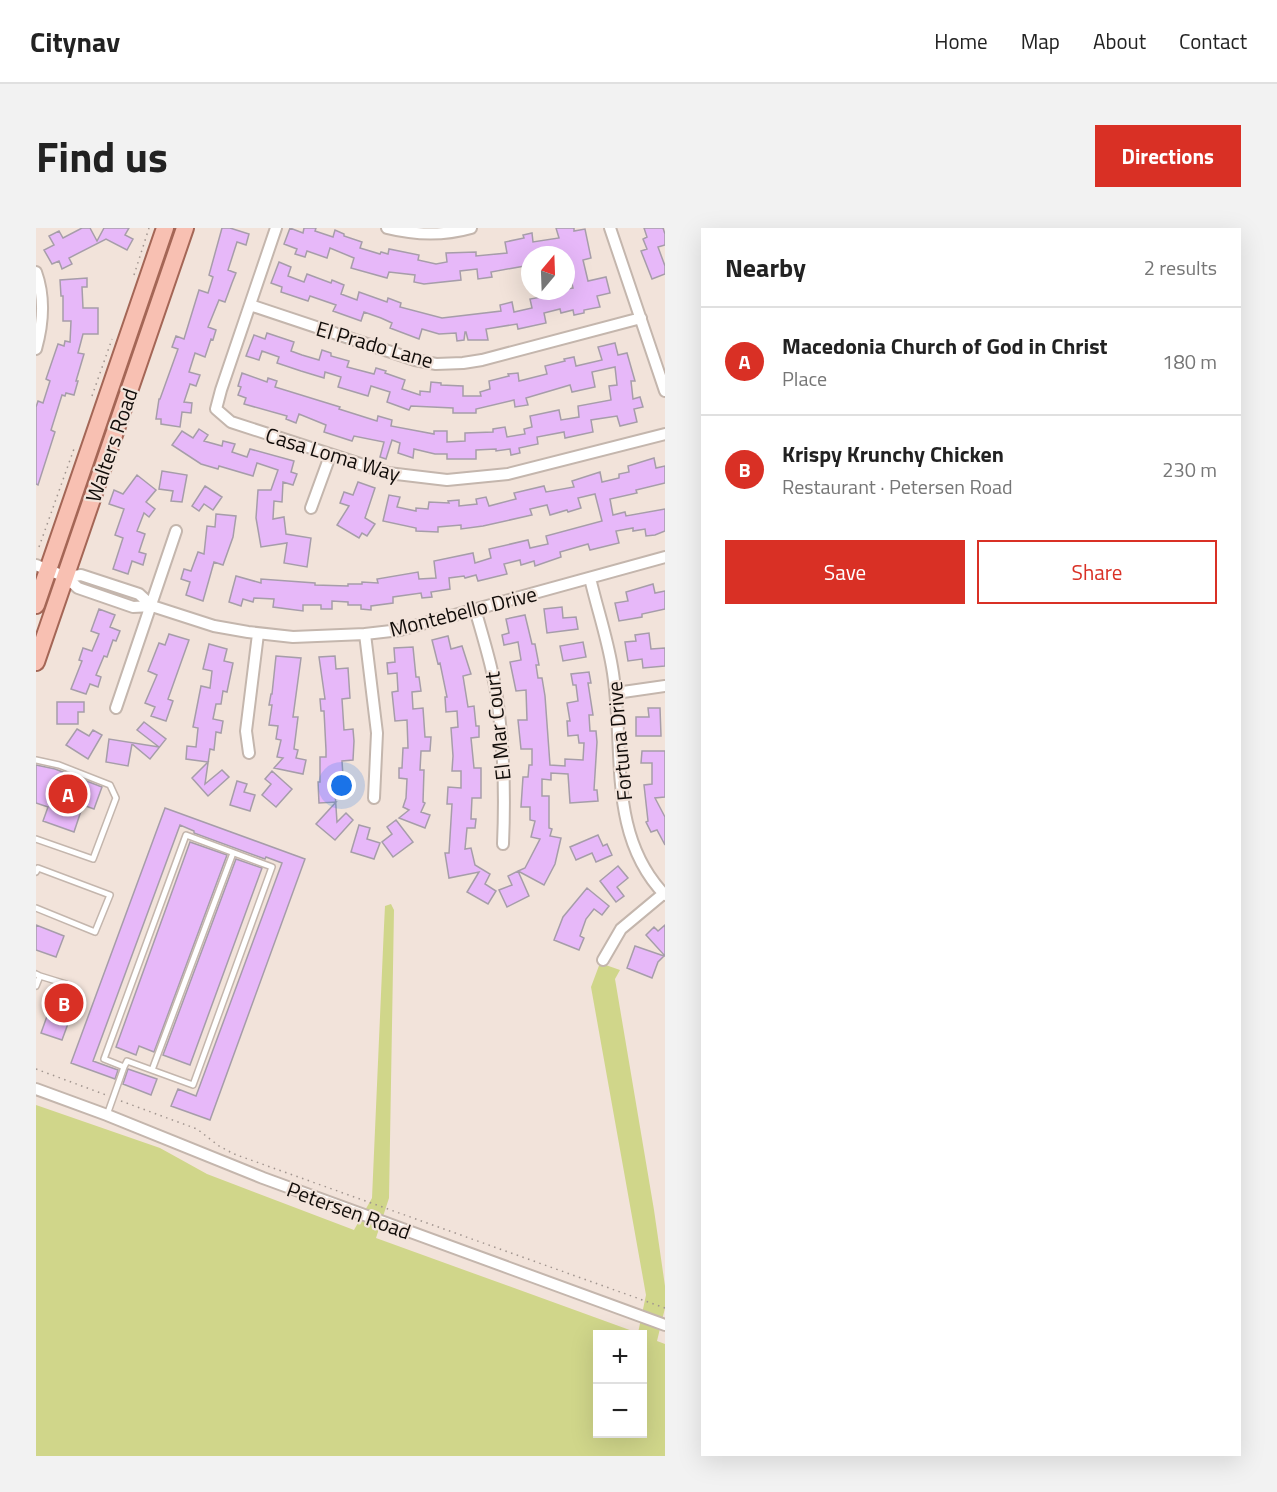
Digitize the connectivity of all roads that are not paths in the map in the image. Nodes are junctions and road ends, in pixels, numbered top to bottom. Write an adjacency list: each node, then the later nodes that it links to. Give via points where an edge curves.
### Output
1 (165, 228): 17 (main road, Walters Road)
2 (185, 228): 18 (main road, Walters Road)
3 (276, 228): 8 (street)
4 (387, 228): 5 (street, via 435,234)
5 (471, 228)
6 (610, 228): 9 (street)
7 (36, 272): 10 (street, via 42,303)
8 (250, 305): 9 (street, El Prado Lane, via 394,354 436,364 482,360); 13 (street, Casa Loma Way, via 216,409 231,422)
9 (641, 318): 11 (street)
10 (36, 349)
11 (665, 391)
12 (665, 434): 13 (street, Casa Loma Way, via 508,474 465,480 387,473)
13 (330, 456): 14 (street)
14 (311, 508)
15 (176, 531): 21 (street)
16 (665, 557): 19 (street, Montebello Drive)
17 (42, 567): 18 (street, Montebello Drive); 20 (main road, Walters Road)
18 (66, 577): 21 (street, Montebello Drive, via 78,588 99,596 133,607); 25 (main road, Walters Road)
19 (590, 578): 22 (street, Montebello Drive); 27 (street, Fortuna Drive)
20 (36, 605)
21 (152, 606): 23 (street, Montebello Drive, via 213,626); 28 (street)
22 (475, 609): 24 (street, Montebello Drive, via 400,630); 33 (street, El Mar Court, via 498,704)
23 (258, 634): 24 (street, Montebello Drive); 29 (street, via 246,730)
24 (365, 634): 31 (street, via 376,733)
25 (36, 662)
26 (665, 686): 27 (street)
27 (616, 693): 36 (street, Fortuna Drive, via 621,795 628,828 637,854)
28 (116, 708)
29 (249, 753)
30 (36, 760): 32 (lane, via 110,785 116,798 93,859)
31 (374, 798)
32 (36, 839)
33 (503, 844)
34 (233, 853): 42 (lane, via 186,835 104,1059); 43 (lane); 43 (lane, via 272,867 193,1085)
35 (36, 872): 37 (lane, via 38,868 110,895 95,932)
36 (664, 894): 38 (street, via 621,929)
37 (36, 908)
38 (603, 960)
39 (38, 975): 40 (lane); 41 (lane)
40 (66, 984)
41 (36, 986)
42 (124, 1067): 43 (lane, via 127,1061); 45 (lane)
43 (152, 1070)
44 (36, 1089): 45 (street, Petersen Road)
45 (107, 1115): 46 (street, Petersen Road, via 263,1178)
46 (665, 1325)

